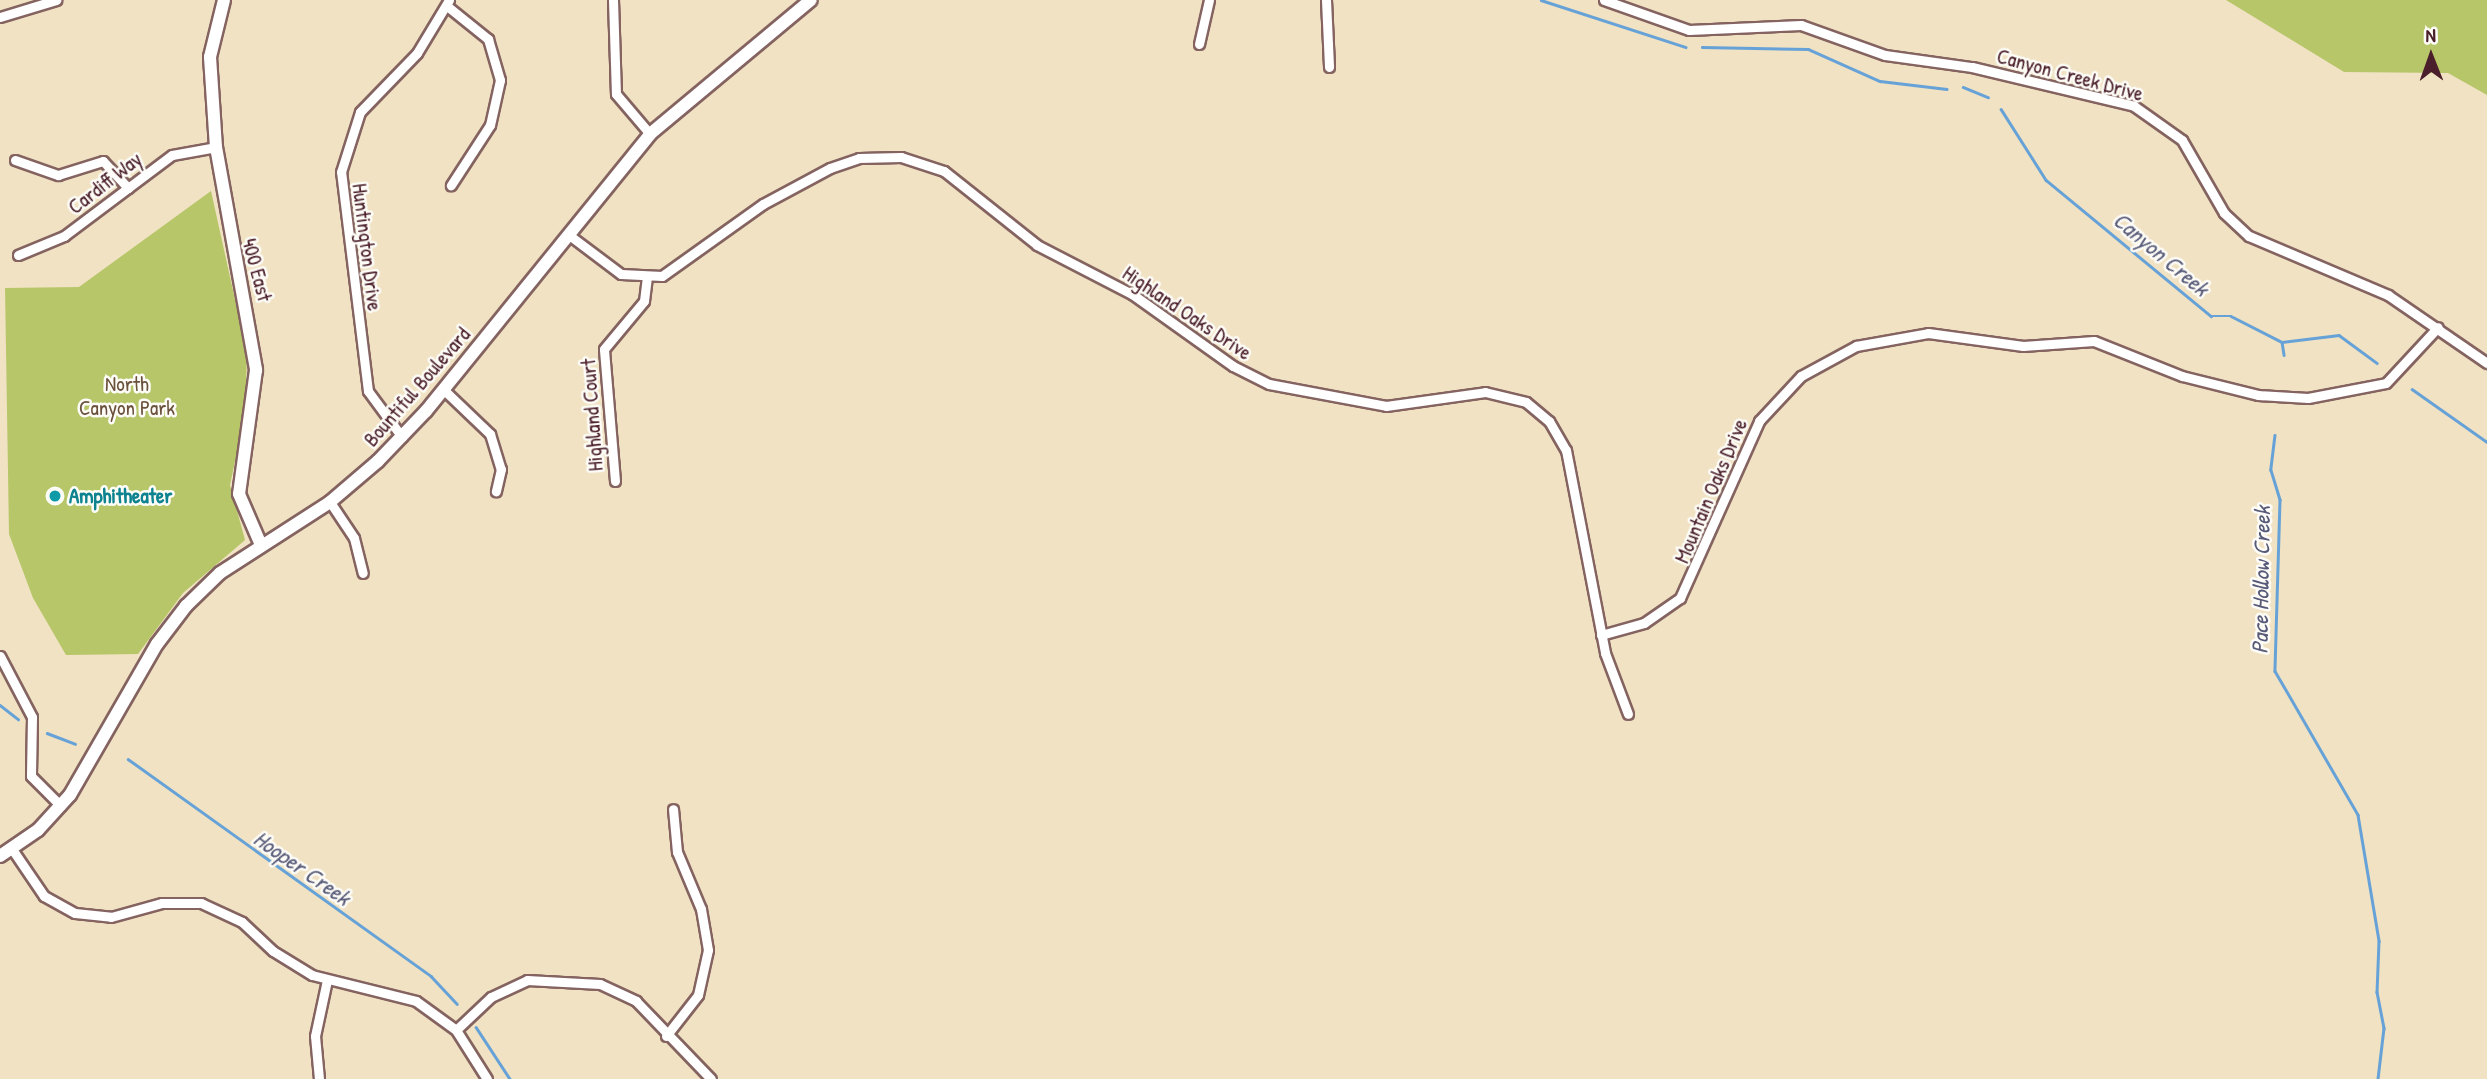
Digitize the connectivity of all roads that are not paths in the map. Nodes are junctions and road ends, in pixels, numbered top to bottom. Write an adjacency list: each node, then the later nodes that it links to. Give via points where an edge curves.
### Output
1 (56, 0): 9 (street)
2 (224, 0): 13 (main road, 400 East, via 210,57)
3 (613, 0): 12 (street, via 616,94)
4 (811, 0): 12 (main road, Bountiful Boulevard, via 706,81)
5 (1209, 0): 10 (street)
6 (1326, 0): 11 (street)
7 (1604, 0): 20 (street, Canyon Creek Drive, via 1689,30 1801,25 1874,52 2134,106 2182,140 2218,205 2249,236 2377,290)
8 (448, 3): 15 (street, via 488,39 500,80 490,125); 23 (street, Huntington Drive, via 417,53 360,112 342,162 369,391)
9 (0, 17)
10 (1199, 44)
11 (1329, 67)
12 (650, 134): 17 (main road, Bountiful Boulevard)
13 (216, 146): 16 (street, Cardiff Way, via 172,155); 27 (main road, 400 East, via 225,222 255,354 239,500)
14 (15, 160): 16 (street, via 58,175 103,161)
15 (451, 186)
16 (128, 188): 18 (street, Cardiff Way, via 64,236)
17 (569, 235): 19 (street, via 621,274); 22 (main road, Bountiful Boulevard)
18 (18, 255)
19 (647, 278): 24 (street, Highland Court, via 644,301 612,333 603,355); 29 (street, Highland Oaks Drive, via 673,272 747,215 839,164 885,155 929,164 1037,245 1132,294 1256,378 1386,406 1485,392 1534,407 1566,450)
20 (2438, 327): 21 (street, Canyon Creek Drive); 29 (street, Mountain Oaks Drive, via 2386,383 2308,398 2258,395 2182,376 2094,341 2014,346 1928,333 1856,346 1801,376 1759,421 1680,597 1644,623)
21 (2487, 363)
22 (444, 390): 23 (main road, Bountiful Boulevard); 25 (street, via 490,434 501,469)
23 (402, 437): 26 (main road, Bountiful Boulevard)
24 (615, 481)
25 (496, 491)
26 (330, 502): 27 (main road, Bountiful Boulevard); 28 (street, via 354,538)
27 (261, 545): 32 (main road, Bountiful Boulevard, via 208,584 166,631)
28 (363, 573)
29 (1601, 635): 31 (street, Highland Oaks Drive)
30 (0, 656): 32 (street, via 32,717 31,776)
31 (1628, 714)
32 (61, 806): 34 (main road, Bountiful Boulevard)
33 (673, 809): 38 (street, via 677,852 702,909 708,950 698,995)
34 (12, 849): 35 (main road, Bountiful Boulevard); 36 (street, via 37,887 63,908 111,917 162,902 201,903 232,915 285,960)
35 (0, 856)
36 (327, 980): 37 (street, via 402,994); 39 (street, via 315,1036)
37 (456, 1030): 38 (street, via 500,991 555,977 622,991); 40 (street)
38 (666, 1036): 41 (street)
39 (319, 1079)
40 (487, 1079)
41 (711, 1079)

